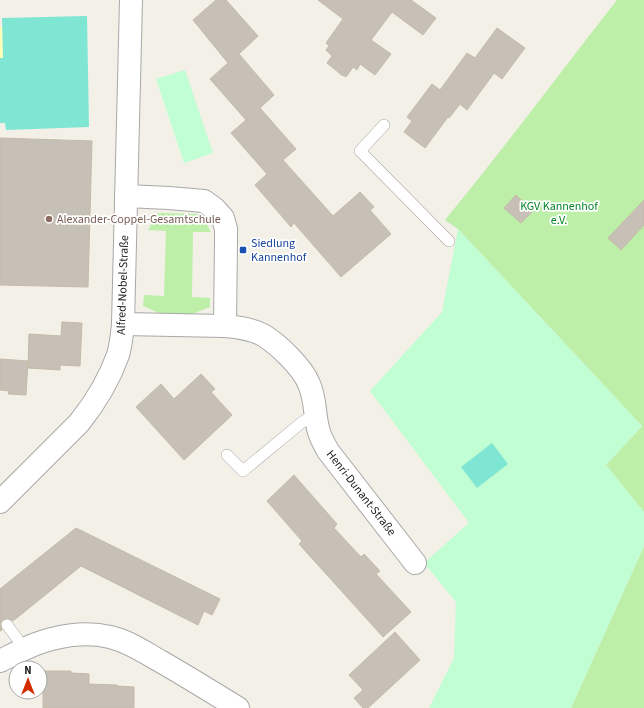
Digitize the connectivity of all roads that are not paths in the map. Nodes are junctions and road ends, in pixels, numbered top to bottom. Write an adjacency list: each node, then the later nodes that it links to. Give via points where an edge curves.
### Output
1 (131, 0): 3 (street, Alfred-Nobel-Straße)
2 (384, 125): 4 (lane, via 360,151)
3 (126, 196): 5 (street, Alfred-Nobel-Straße); 6 (street, via 204,201 223,218 226,229)
4 (448, 241)
5 (123, 324): 6 (street, Henri-Dunant-Straße); 9 (street, Alfred-Nobel-Straße, via 118,354 90,410)
6 (225, 326): 7 (street, Henri-Dunant-Straße, via 263,335 294,362 309,383)
7 (315, 414): 8 (lane, via 242,471); 10 (street, Henri-Dunant-Straße, via 319,432 328,451)
8 (227, 455)
9 (0, 502)
10 (415, 563)
11 (7, 625): 12 (lane)
12 (25, 649): 13 (street); 14 (street, via 68,636 111,637 135,646)
13 (0, 661)
14 (238, 708)

